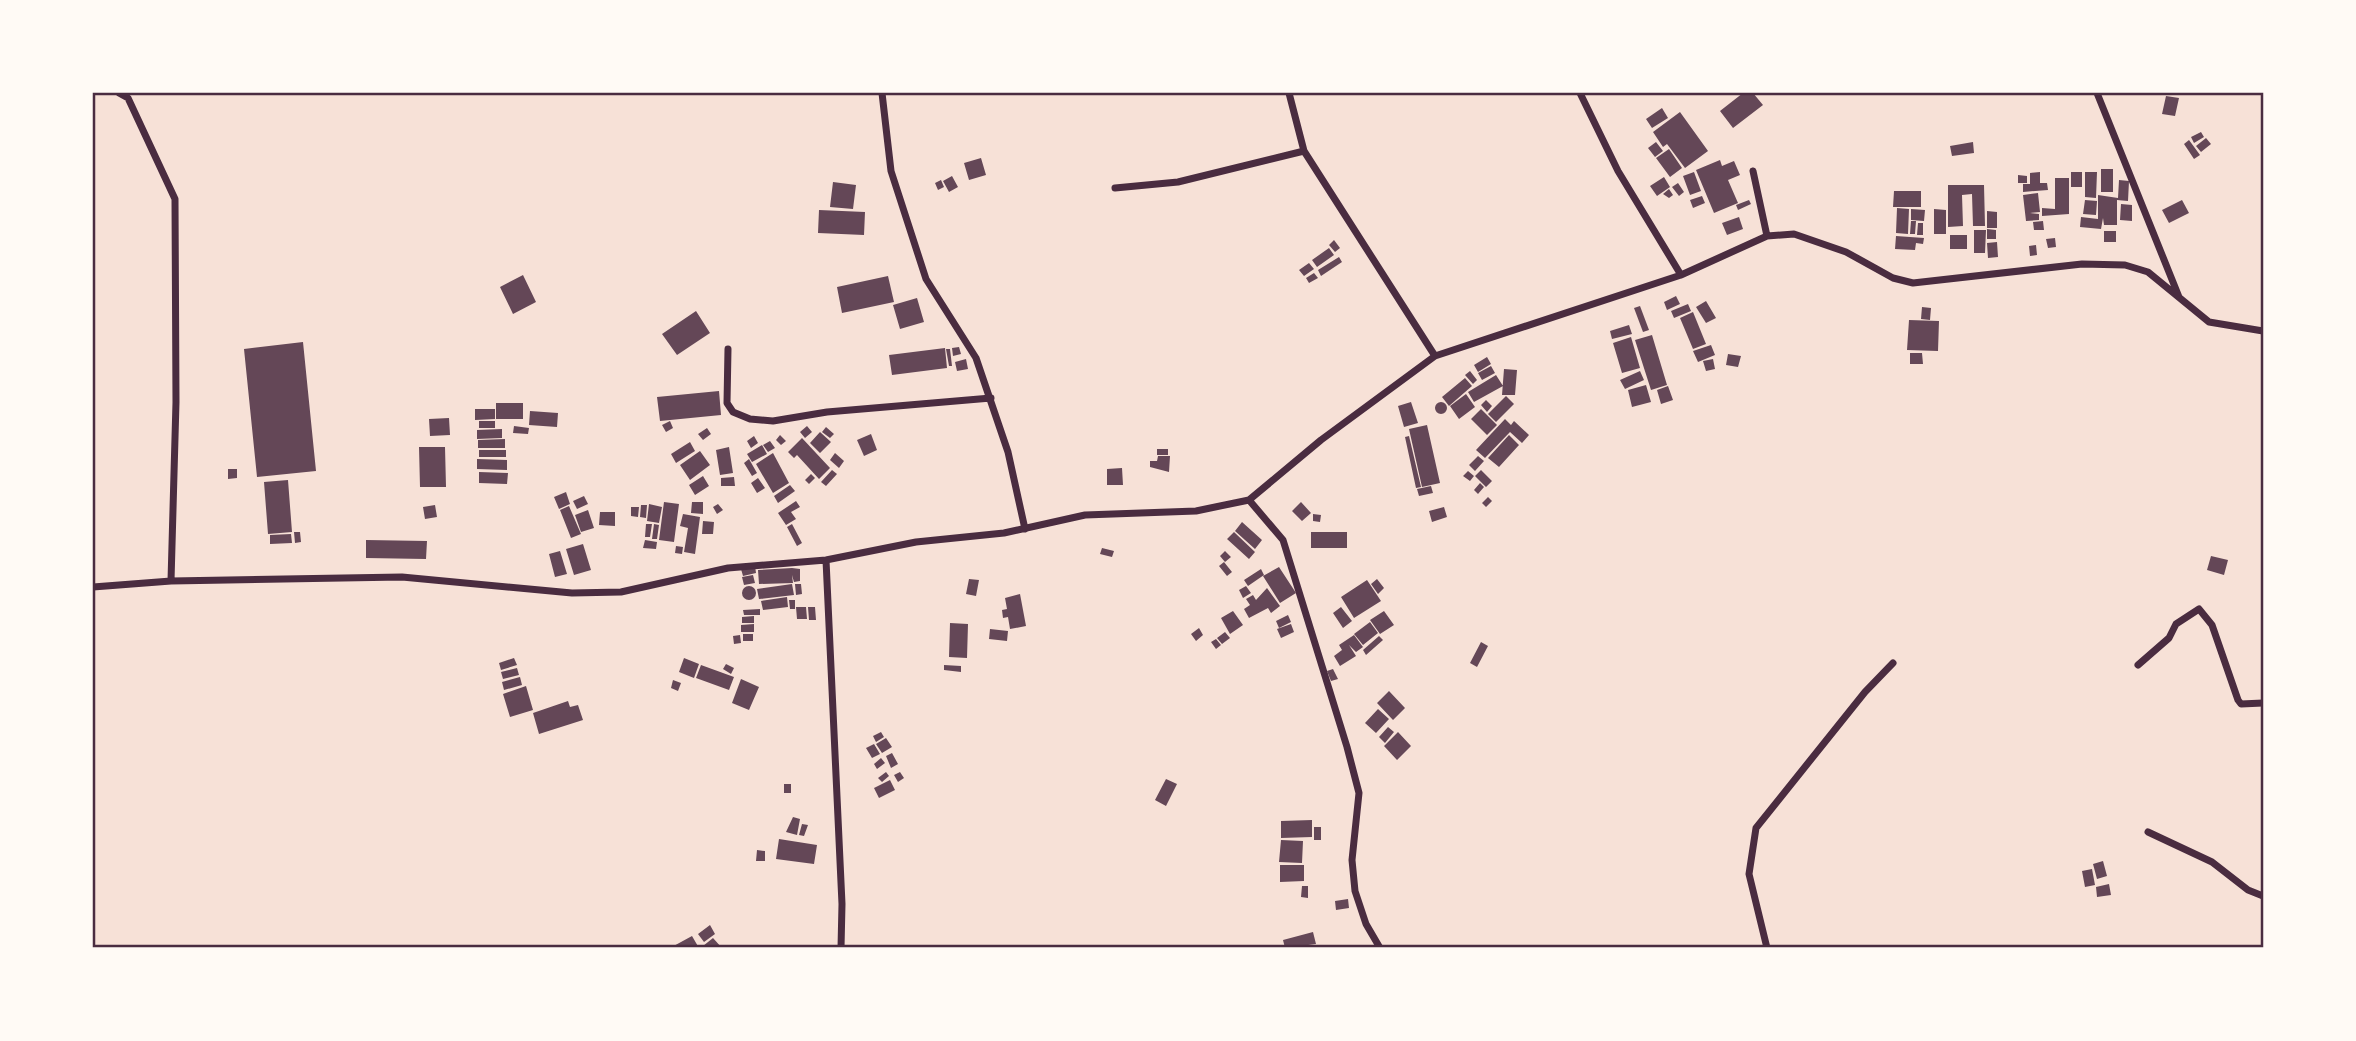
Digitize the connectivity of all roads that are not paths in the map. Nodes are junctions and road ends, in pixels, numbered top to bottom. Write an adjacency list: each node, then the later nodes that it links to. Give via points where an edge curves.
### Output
1 (119, 93): 19 (street, via 128,98 176,199)
2 (882, 93): 15 (street, via 891,171 926,279 976,358)
3 (1289, 93): 6 (street)
4 (1580, 93): 10 (street, via 1618,171)
5 (2097, 93): 11 (street)
6 (1304, 151): 8 (street, via 1178,181); 14 (street)
7 (1753, 171): 9 (street)
8 (1115, 188)
9 (1767, 236): 10 (street); 11 (street, via 1794,234 1913,283 2082,264 2125,265 2148,272)
10 (1681, 275): 14 (street)
11 (2179, 298): 12 (street, via 2209,322)
12 (2263, 331)
13 (728, 349): 15 (street, via 727,402 733,412 750,419 773,421)
14 (1435, 356): 16 (street, via 1321,440)
15 (991, 398): 17 (street)
16 (1250, 500): 17 (street, via 1196,510 1084,515); 27 (street, via 1283,540 1347,747 1359,793 1352,860 1355,891)
17 (1025, 529): 18 (street, via 916,542)
18 (826, 560): 19 (street, via 728,569 621,592 572,593 402,577); 26 (street)
19 (171, 581): 20 (street)
20 (93, 587)
21 (1893, 663): 28 (street, via 1756,828 1749,874)
22 (2138, 664): 23 (street, via 2169,638 2176,624 2199,609 2212,625 2238,700 2241,704)
23 (2263, 703)
24 (2148, 832): 25 (street, via 2212,862)
25 (2263, 896)
26 (841, 948)
27 (1380, 948)
28 (1767, 948)

